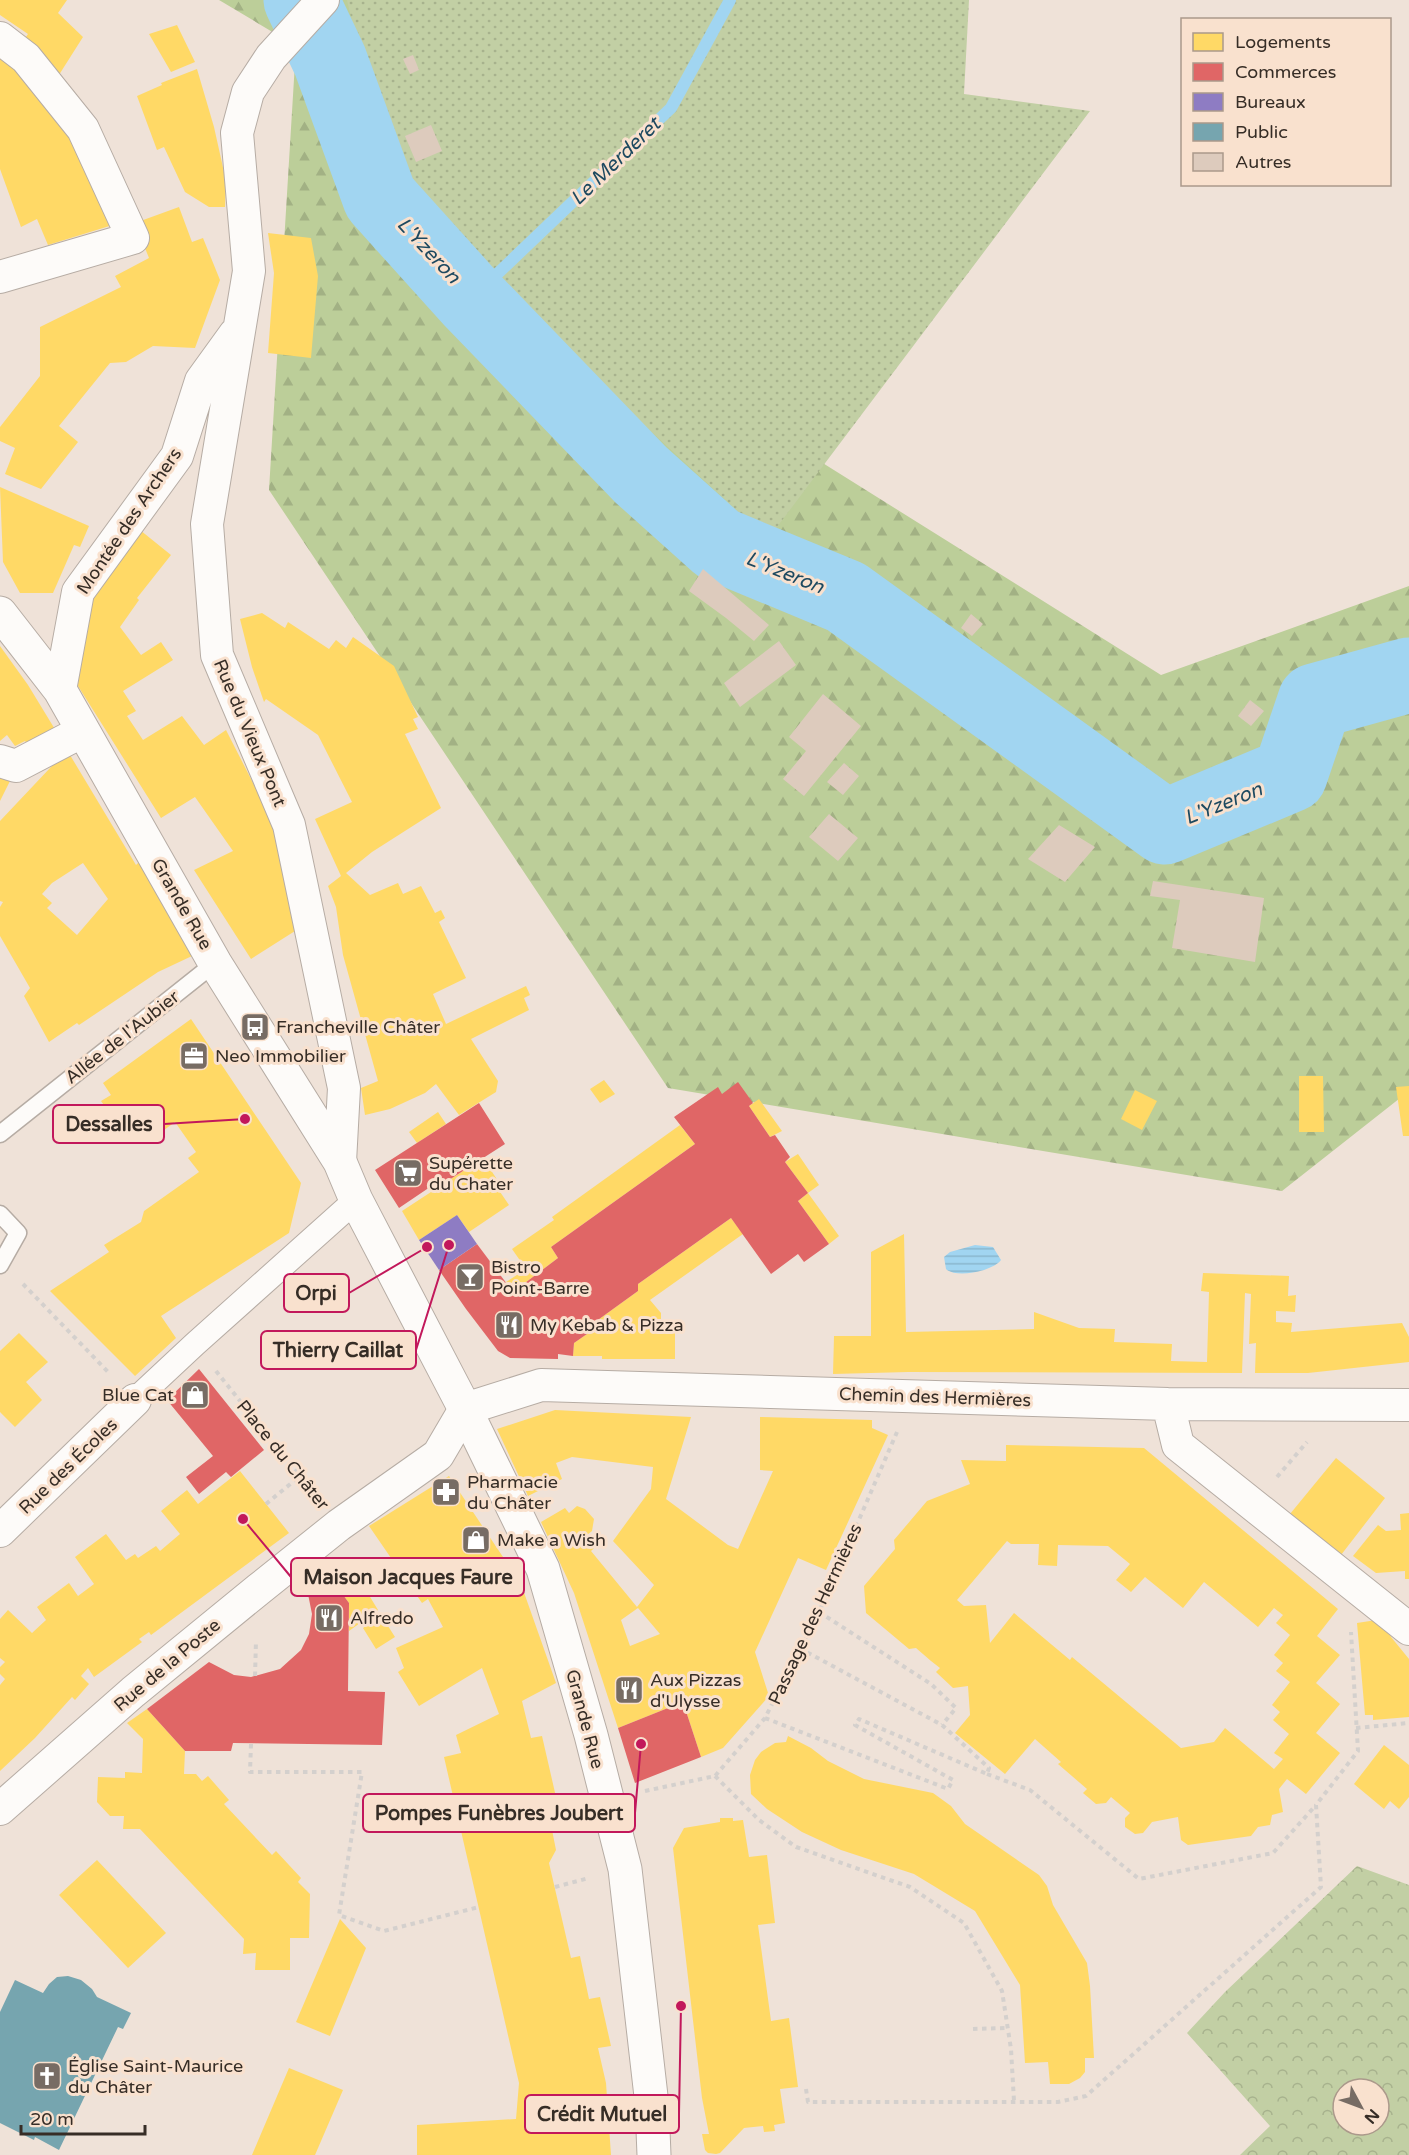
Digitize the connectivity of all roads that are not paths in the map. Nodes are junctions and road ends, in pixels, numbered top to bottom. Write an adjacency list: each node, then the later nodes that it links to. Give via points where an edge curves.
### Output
1 (323, 0): 4 (street, Rue du Vieux Pont, via 271,57 248,92 237,133 249,271)
2 (0, 38): 3 (street, via 26,58 83,129 133,238)
3 (0, 277)
4 (238, 330): 6 (street, Montée des Archers, via 201,381 177,456 78,592); 11 (street, Rue du Vieux Pont, via 207,524 217,655 289,825 344,1088)
5 (0, 613): 6 (street, Grande Rue)
6 (60, 690): 7 (street, Grande Rue)
7 (83, 731): 8 (street, via 16,766); 9 (street, Grande Rue)
8 (0, 761)
9 (215, 963): 10 (lane, Allée de l'Aubier); 11 (street, Grande Rue)
10 (0, 1134)
11 (340, 1162): 12 (street, Grande Rue)
12 (357, 1200): 15 (street); 18 (street)
13 (0, 1214): 14 (lane, via 18,1233)
14 (1, 1264)
15 (135, 1400): 20 (street, Rue des Écoles)
16 (1168, 1404): 17 (street, Chemin des Hermières); 18 (street, Chemin des Hermières, via 541,1385); 21 (street, via 1178,1445)
17 (1409, 1405)
18 (465, 1409): 19 (street, Place du Châter, via 438,1455); 23 (street, Grande Rue, via 543,1569 625,1869 652,2105)
19 (339, 1525): 22 (street, Rue de la Poste, via 133,1692)
20 (0, 1531)
21 (1409, 1629)
22 (0, 1809)
23 (654, 2155)

